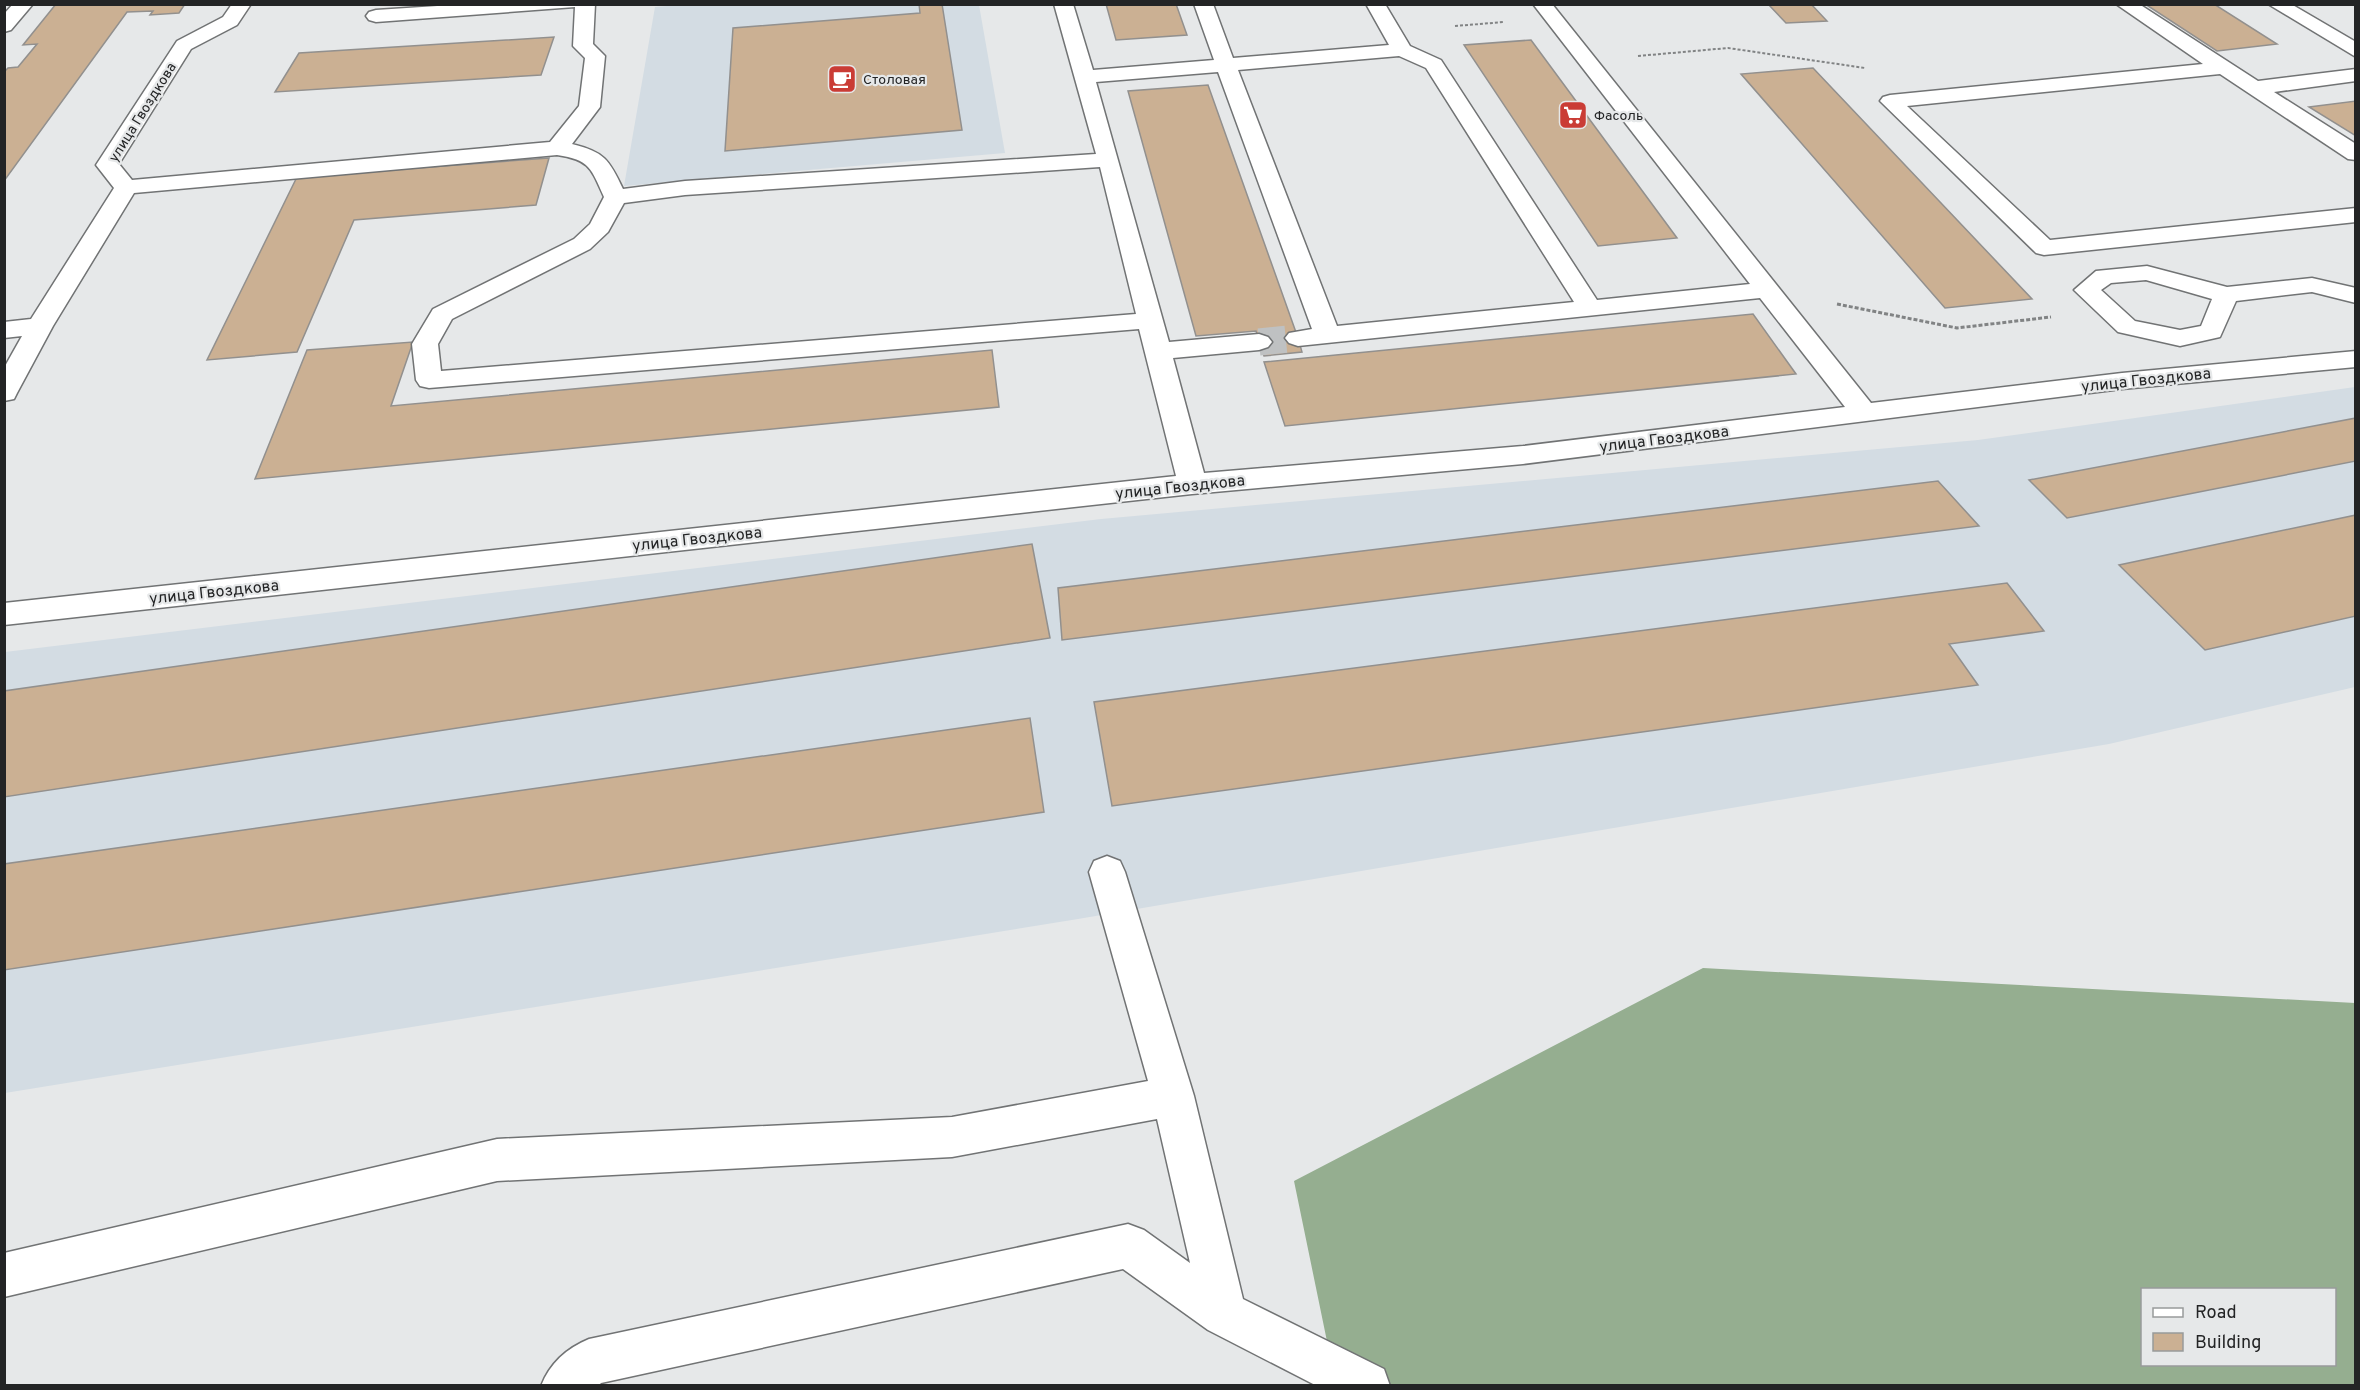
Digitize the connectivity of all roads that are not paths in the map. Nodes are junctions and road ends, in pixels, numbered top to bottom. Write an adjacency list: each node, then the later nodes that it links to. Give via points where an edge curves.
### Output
1 (24, 4): 12 (street)
2 (242, 4): 25 (street, улица Гвоздкова, via 230,21 184,45 107,165)
3 (568, 4): 11 (street)
4 (585, 4): 22 (street, via 584,46 595,56 589,106)
5 (1063, 4): 19 (street)
6 (1203, 4): 15 (street)
7 (1376, 4): 13 (street)
8 (2125, 4): 16 (street)
9 (2277, 4): 14 (street)
10 (1547, 11): 28 (street)
11 (376, 16)
12 (4, 26)
13 (1397, 41): 15 (street); 31 (street, via 1434,64)
14 (2355, 51)
15 (1227, 65): 19 (street); 36 (street)
16 (2223, 68): 20 (street); 21 (street)
17 (1914, 75): 21 (street)
18 (2355, 75): 20 (street)
19 (1084, 76): 24 (street)
20 (2255, 88): 23 (street)
21 (1937, 96): 27 (street, via 1890,101 2044,248)
22 (557, 148): 25 (street); 26 (street, via 583,152 600,161)
23 (2355, 154)
24 (1109, 160): 26 (street, via 685,188); 33 (street)
25 (126, 187): 34 (street, улица Гвоздкова)
26 (615, 197): 33 (street, via 600,227 582,244 442,314 425,344 429,380)
27 (2355, 215)
28 (1767, 290): 31 (street); 43 (street)
29 (2226, 295): 30 (street, via 2312,285); 32 (street, via 2211,332 2180,338); 32 (street, via 2147,273 2105,276 2086,290)
30 (2355, 296)
31 (1590, 308): 36 (street)
32 (2118, 319): 41 (street)
33 (1150, 320): 39 (street)
34 (40, 326): 35 (street); 42 (street, улица Гвоздкова)
35 (4, 330)
36 (1327, 335): 37 (street)
37 (1298, 338)
38 (1260, 342): 39 (street)
39 (1158, 351): 44 (street)
40 (2355, 358): 41 (street, улица Гвоздкова)
41 (2193, 374): 43 (street, улица Гвоздкова)
42 (4, 393)
43 (1864, 413): 44 (street, улица Гвоздкова, via 1523,455)
44 (1192, 484): 45 (street, улица Гвоздкова)
45 (4, 614)
46 (1107, 872): 47 (street)
47 (1173, 1096): 48 (street, via 952,1137 497,1160); 49 (street)
48 (4, 1275)
49 (1224, 1314): 50 (street, via 1128,1246); 51 (street)
50 (576, 1374)
51 (1367, 1386)

